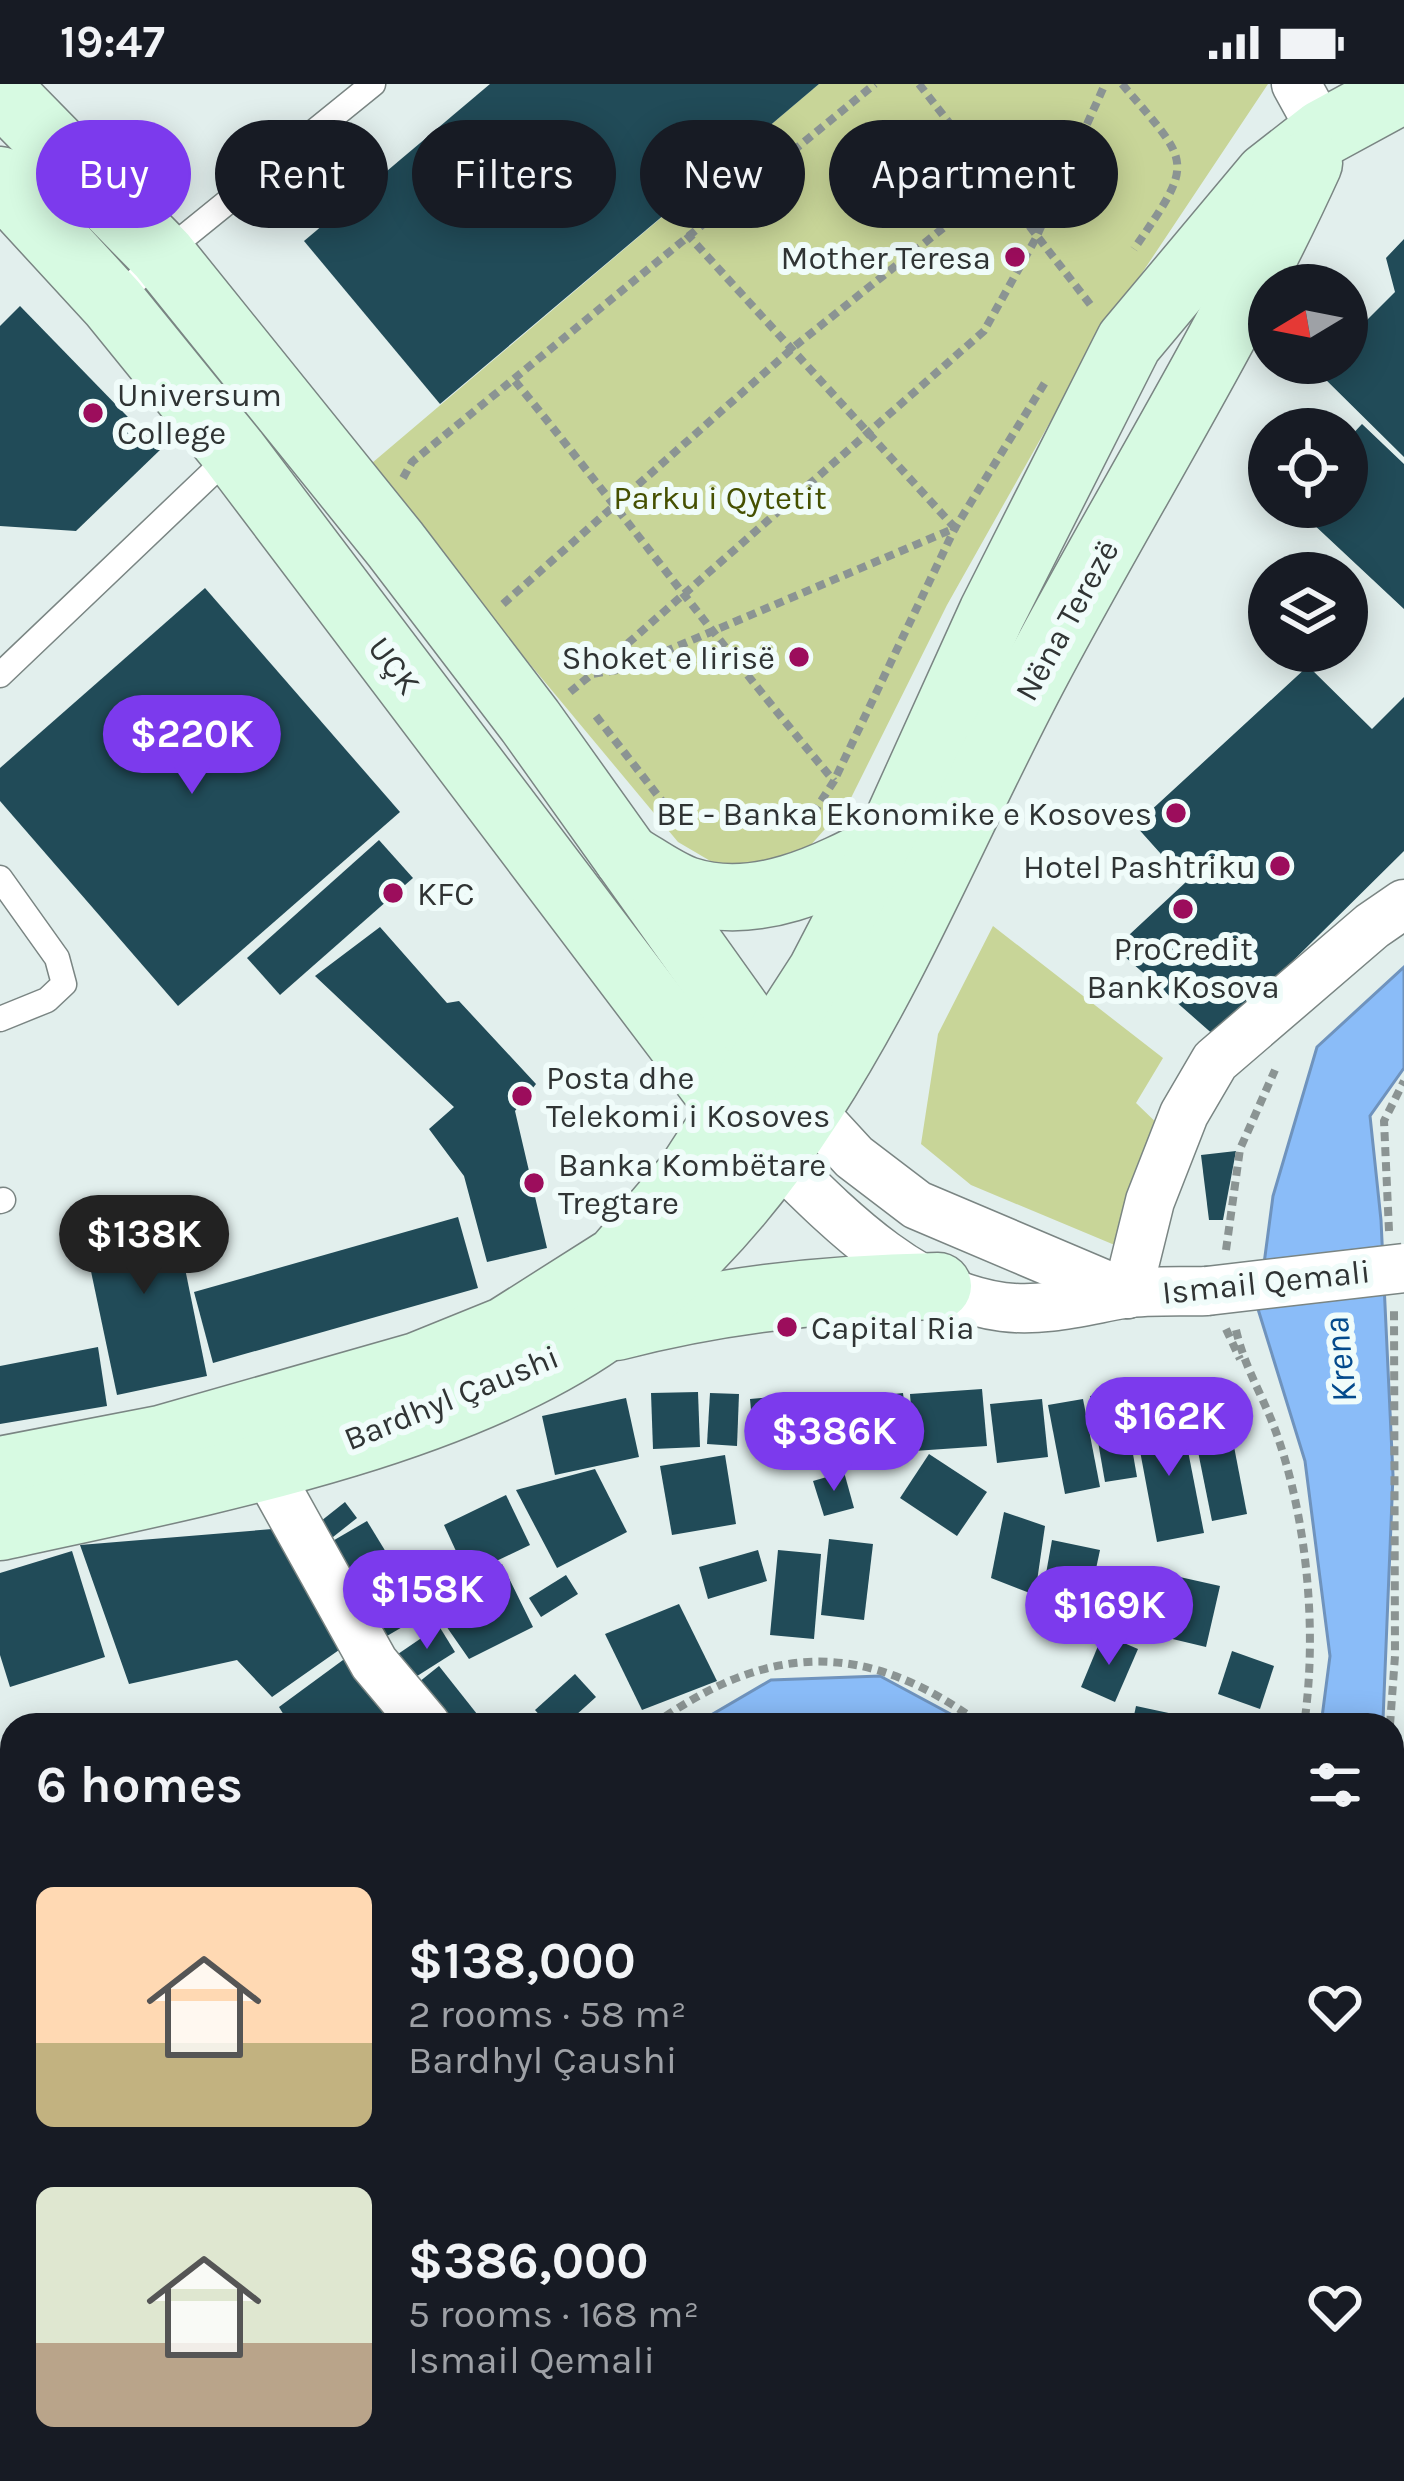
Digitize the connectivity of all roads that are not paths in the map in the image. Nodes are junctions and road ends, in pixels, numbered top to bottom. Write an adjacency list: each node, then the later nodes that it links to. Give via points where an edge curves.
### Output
1 (373, 84): 6 (lane)
2 (1404, 89): 4 (main road, Nëna Terezë)
3 (0, 90): 6 (main road)
4 (1310, 108): 10 (main road, Nëna Terezë, via 1268,176 1101,315 992,613); 15 (main road, Nëna Terezë, via 1243,304 1036,670 871,1002)
5 (0, 180): 7 (main road, UÇK)
6 (161, 255): 7 (lane); 11 (main road, via 530,721)
7 (113, 303): 8 (main road, UÇK)
8 (234, 452): 9 (lane); 15 (main road, UÇK)
9 (0, 675)
10 (886, 845): 11 (main road, via 801,885 742,897 687,890); 15 (main road, Nëna Terezë, via 821,973)
11 (623, 855): 15 (main road)
12 (0, 878): 14 (lane, via 57,958 64,984)
13 (1404, 904): 18 (street, via 1215,1061 1150,1201)
14 (0, 1019)
15 (771, 1108): 17 (street, Ismail Qemali, via 884,1255); 18 (street, Ismail Qemali, via 916,1205); 19 (main road, Bardhyl Çaushi, via 733,1207); 20 (main road, Bardhyl Çaushi, via 619,1258 563,1297)
16 (1396, 1272): 18 (street, Ismail Qemali, bridge)
17 (938, 1286): 18 (street, Ismail Qemali, via 1001,1307); 19 (main road, via 701,1304)
18 (1127, 1294)
19 (601, 1331): 20 (main road, Bardhyl Çaushi, via 454,1404)
20 (256, 1442): 21 (main road, Bardhyl Çaushi); 22 (main road, Bardhyl Çaushi); 23 (street, via 374,1663)
21 (0, 1470)
22 (0, 1527)
23 (416, 1713)

